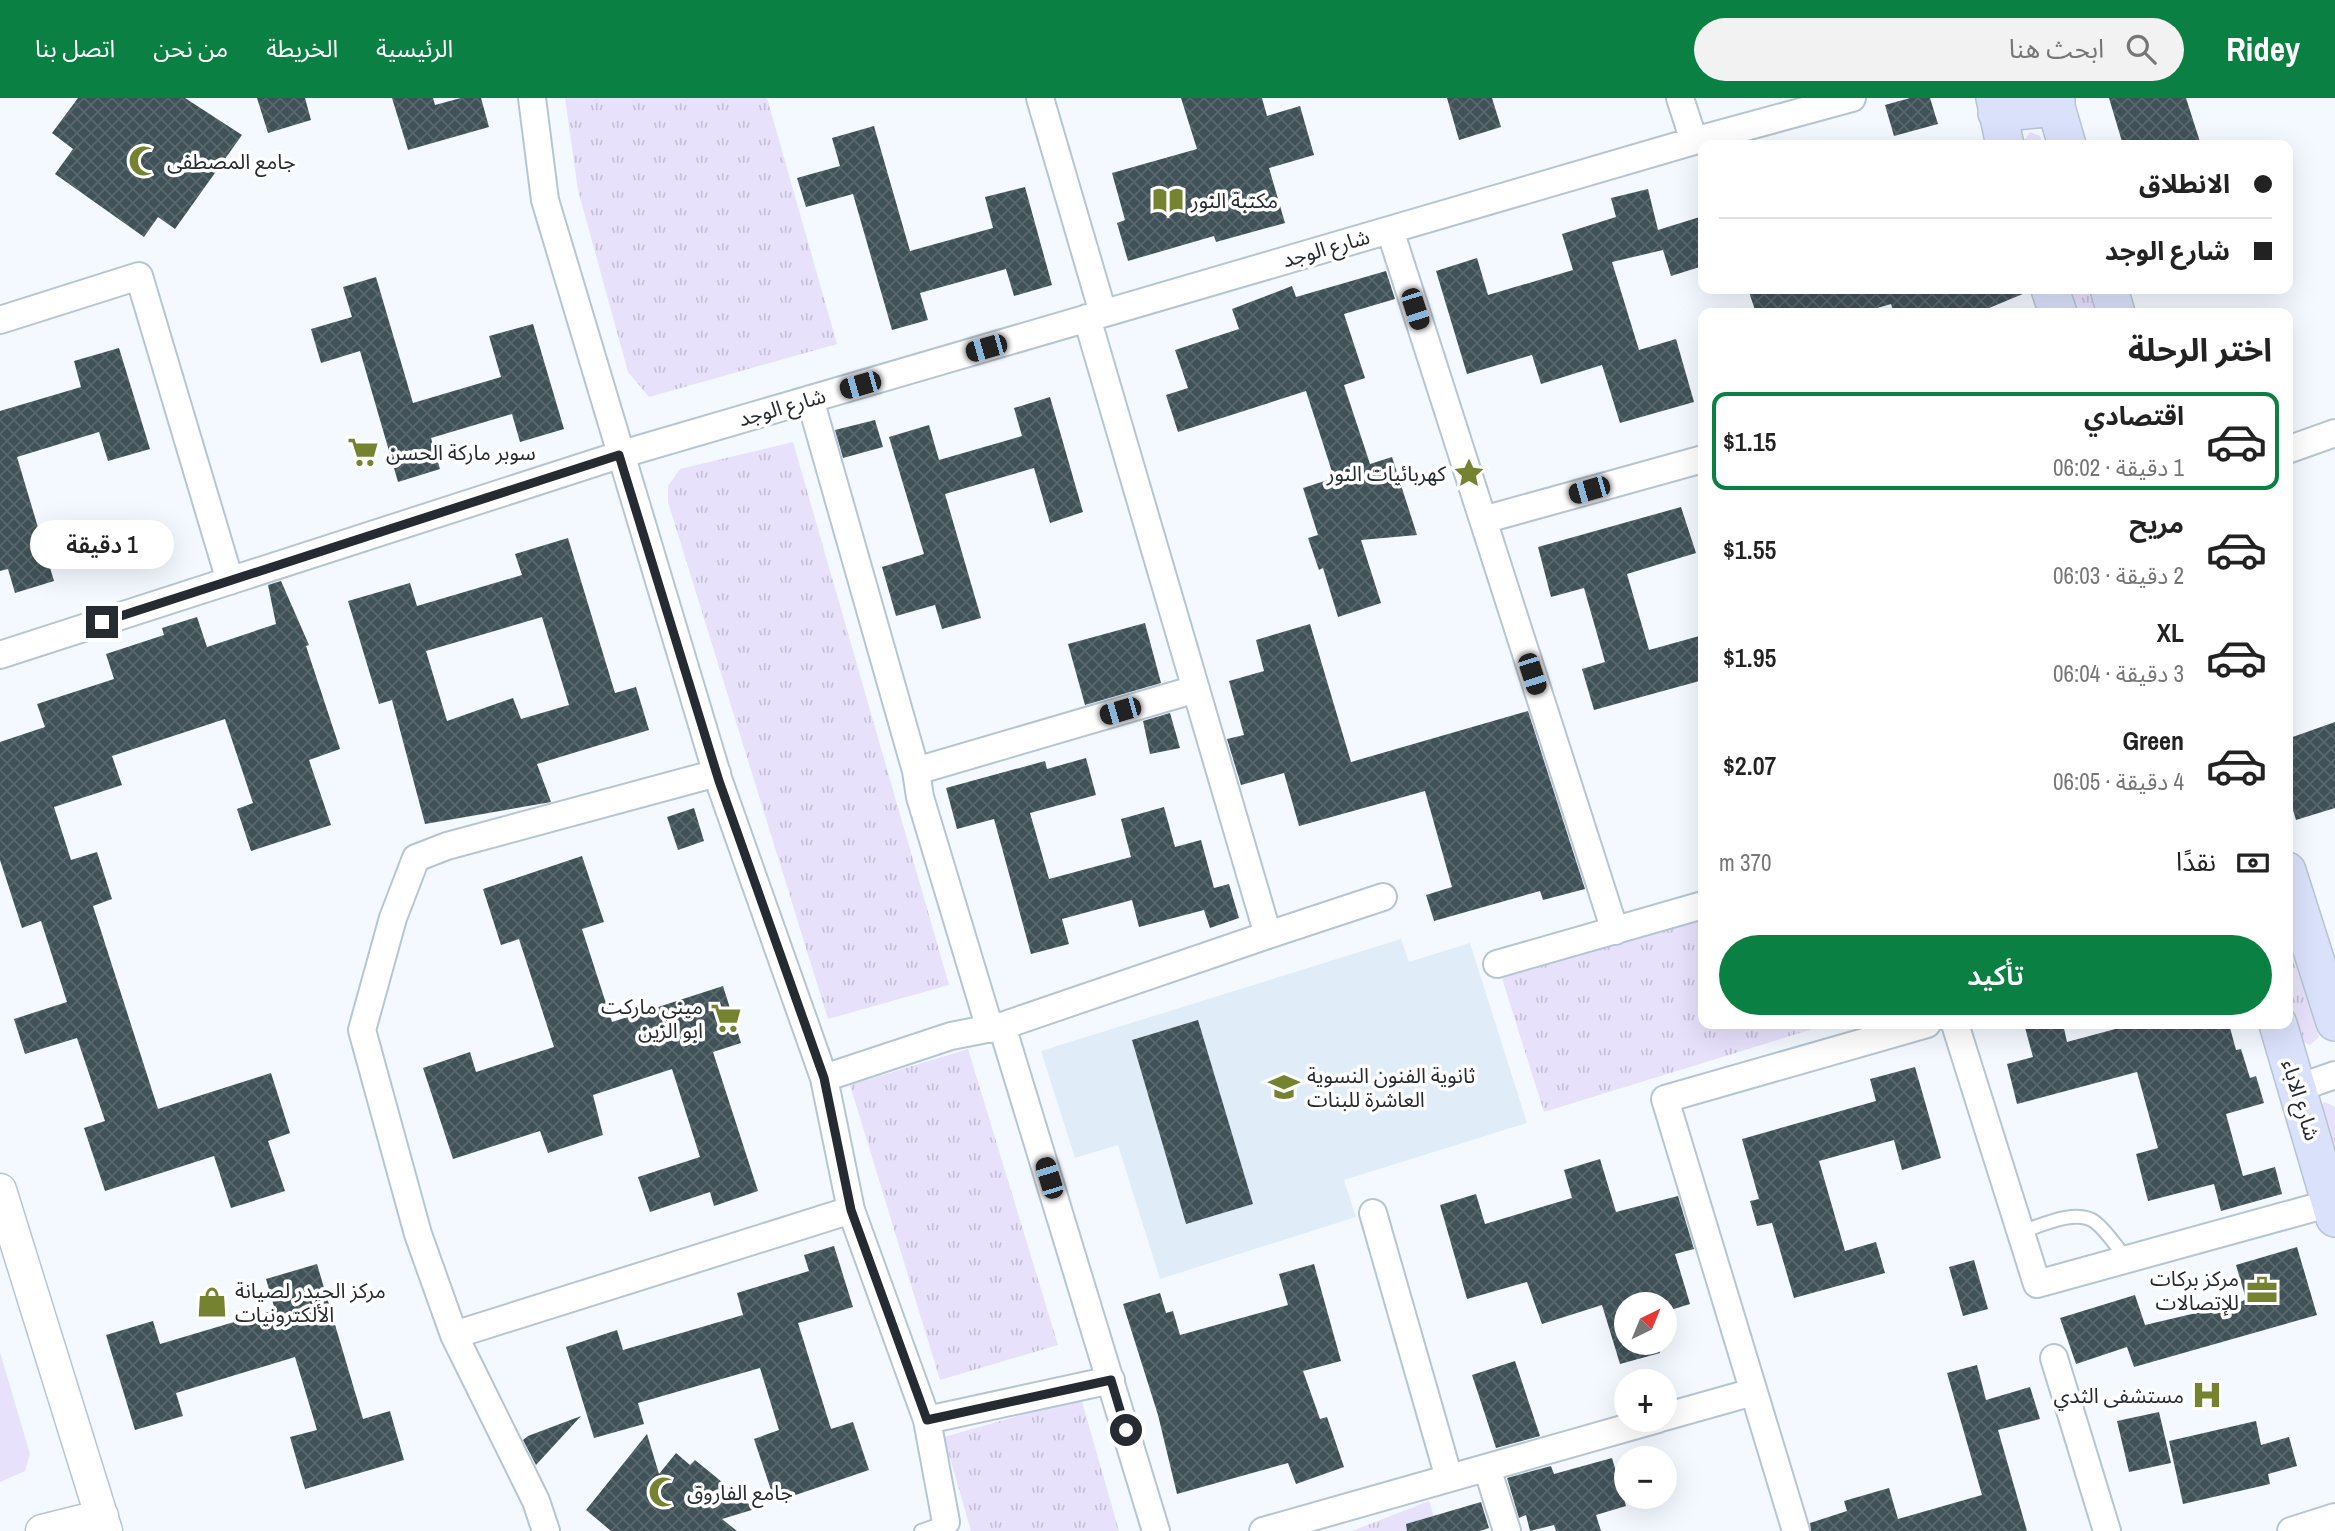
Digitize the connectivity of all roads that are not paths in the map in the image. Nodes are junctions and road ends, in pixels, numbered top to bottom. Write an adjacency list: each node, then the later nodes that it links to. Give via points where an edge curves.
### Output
1 (533, 98): 15 (street, via 545,200)
2 (1040, 98): 10 (street)
3 (1679, 98): 8 (street)
4 (1852, 98): 8 (street, شارع الوجد)
5 (2056, 103): 6 (main road); 7 (main road)
6 (1999, 119)
7 (2066, 140)
8 (1694, 141): 9 (street, شارع الوجد)
9 (1390, 230): 10 (street, شارع الوجد); 17 (street)
10 (1095, 316): 12 (street, شارع الوجد); 20 (street)
11 (0, 320): 18 (street, via 139,276)
12 (810, 399): 15 (street, شارع الوجد); 21 (street)
13 (2335, 433): 14 (street)
14 (2293, 448)
15 (619, 455): 18 (street, شارع الوجد); 22 (street)
16 (1698, 460): 17 (street)
17 (1483, 520): 26 (street)
18 (230, 581): 19 (street, شارع الوجد)
19 (0, 655)
20 (1196, 689): 21 (street); 27 (street)
21 (916, 771): 30 (street, via 920,797)
22 (717, 773): 36 (street); 44 (street, via 416,858 393,918 362,1030 418,1234)
23 (2293, 890): 29 (main road)
24 (1383, 897): 27 (street)
25 (1698, 906): 26 (street)
26 (1615, 930): 28 (street)
27 (1268, 934): 30 (street)
28 (1497, 964)
29 (2335, 1023)
30 (996, 1028): 36 (street, via 951,1036); 46 (street)
31 (1890, 1029): 34 (street)
32 (1957, 1029): 42 (street)
33 (2280, 1029): 37 (main road, شارع الاباء)
34 (1861, 1033): 47 (street, via 1665,1099)
35 (2335, 1075): 37 (street)
36 (824, 1078): 39 (street)
37 (2298, 1088): 40 (main road, شارع الاباء)
38 (0, 1190): 55 (street)
39 (851, 1210): 44 (street); 49 (street)
40 (2333, 1210): 43 (street)
41 (1373, 1213): 52 (street)
42 (2021, 1232): 43 (lane, via 2082,1217 2094,1221); 43 (street, via 2036,1284)
43 (2127, 1259)
44 (454, 1335): 57 (street, via 536,1501)
45 (2054, 1358): 63 (street)
46 (1111, 1380): 49 (street); 59 (street)
47 (1753, 1392): 48 (street); 62 (street)
48 (1677, 1413)
49 (927, 1420): 54 (street)
50 (1614, 1432): 51 (street)
51 (1487, 1468): 52 (street); 61 (street)
52 (1448, 1478): 60 (street)
53 (2335, 1517): 64 (street)
54 (946, 1522): 58 (lane)
55 (104, 1524): 56 (street)
56 (42, 1531)
57 (546, 1531)
58 (921, 1531)
59 (1156, 1531)
60 (1263, 1531)
61 (1507, 1531)
62 (1796, 1531)
63 (2107, 1531)
64 (2291, 1531)

